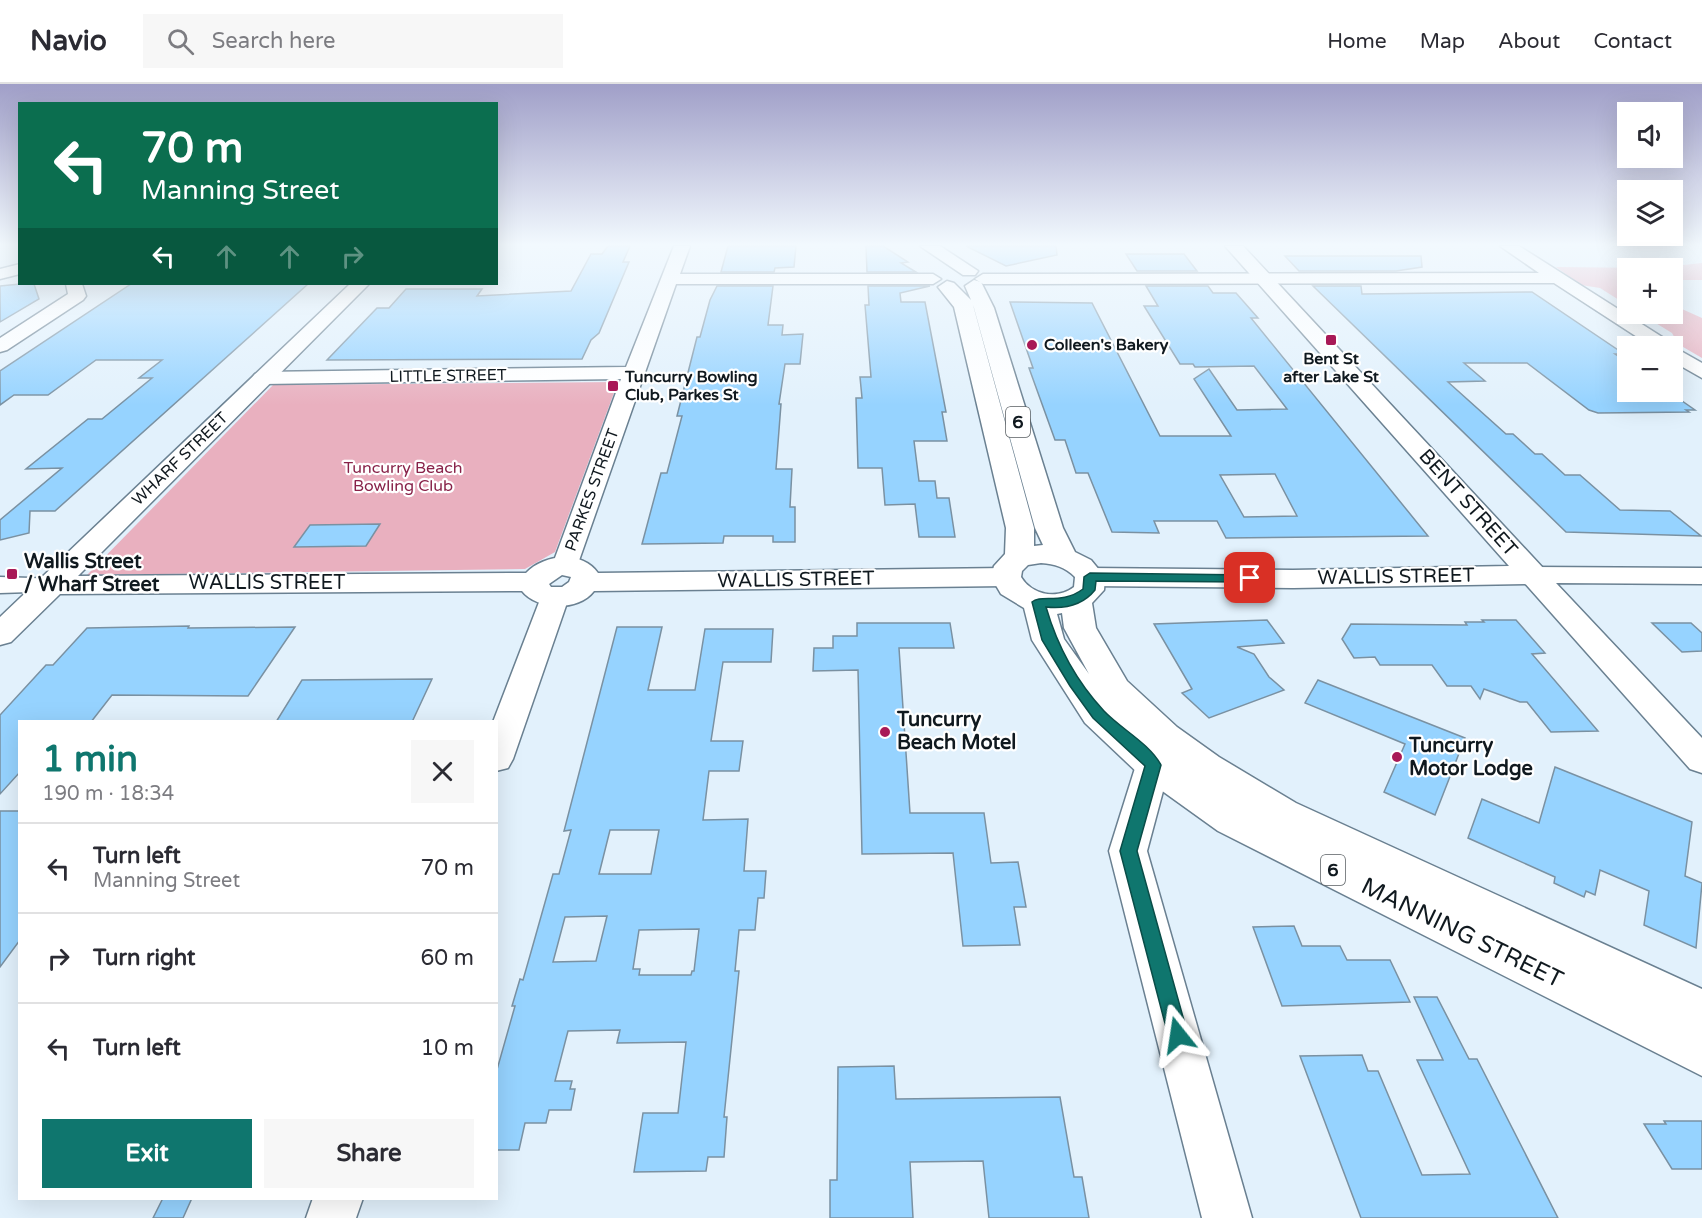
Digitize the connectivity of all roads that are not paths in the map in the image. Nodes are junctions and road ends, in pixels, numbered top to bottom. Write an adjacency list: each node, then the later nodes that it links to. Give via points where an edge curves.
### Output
1 (73, 299): 9 (street)
2 (344, 299): 13 (street, WHARF STREET)
3 (662, 299): 12 (street, PARKES STREET)
4 (961, 299): 15 (street, 6, via 1020,528)
5 (981, 299): 14 (street, 6, via 1049,528)
6 (1281, 299): 17 (street, BENT STREET)
7 (1590, 299): 8 (street)
8 (1647, 336)
9 (0, 346)
10 (1683, 359): 11 (street)
11 (1702, 372)
12 (634, 373): 13 (street, LITTLE STREET); 16 (street, PARKES STREET)
13 (262, 378): 20 (street, WHARF STREET)
14 (1063, 557): 15 (street, WALLIS STREET, via 1041,554); 22 (street, 6, via 1080,565)
15 (1013, 568): 16 (street, WALLIS STREET); 22 (street, via 1016,592)
16 (575, 574): 21 (street, via 571,594)
17 (1533, 575): 18 (street, WALLIS STREET); 22 (street, WALLIS STREET, via 1293,579); 25 (street, BENT STREET)
18 (1702, 576)
19 (0, 585): 20 (street, WALLIS STREET)
20 (51, 585): 21 (street, WALLIS STREET); 23 (street, WHARF STREET)
21 (541, 588): 24 (street)
22 (1068, 593): 26 (street, MANNING STREET / 6, via 1048,640 1098,714); 27 (street, MANNING STREET / 6, via 1080,628 1114,689 1164,736 1206,767 1282,814)
23 (0, 635)
24 (498, 751)
25 (1702, 760)
26 (1153, 765): 28 (street, MANNING STREET / 6, via 1232,820); 31 (street, via 1128,851)
27 (1702, 1012)
28 (1702, 1052)
29 (337, 1200): 30 (street)
30 (331, 1218)
31 (1227, 1218)

